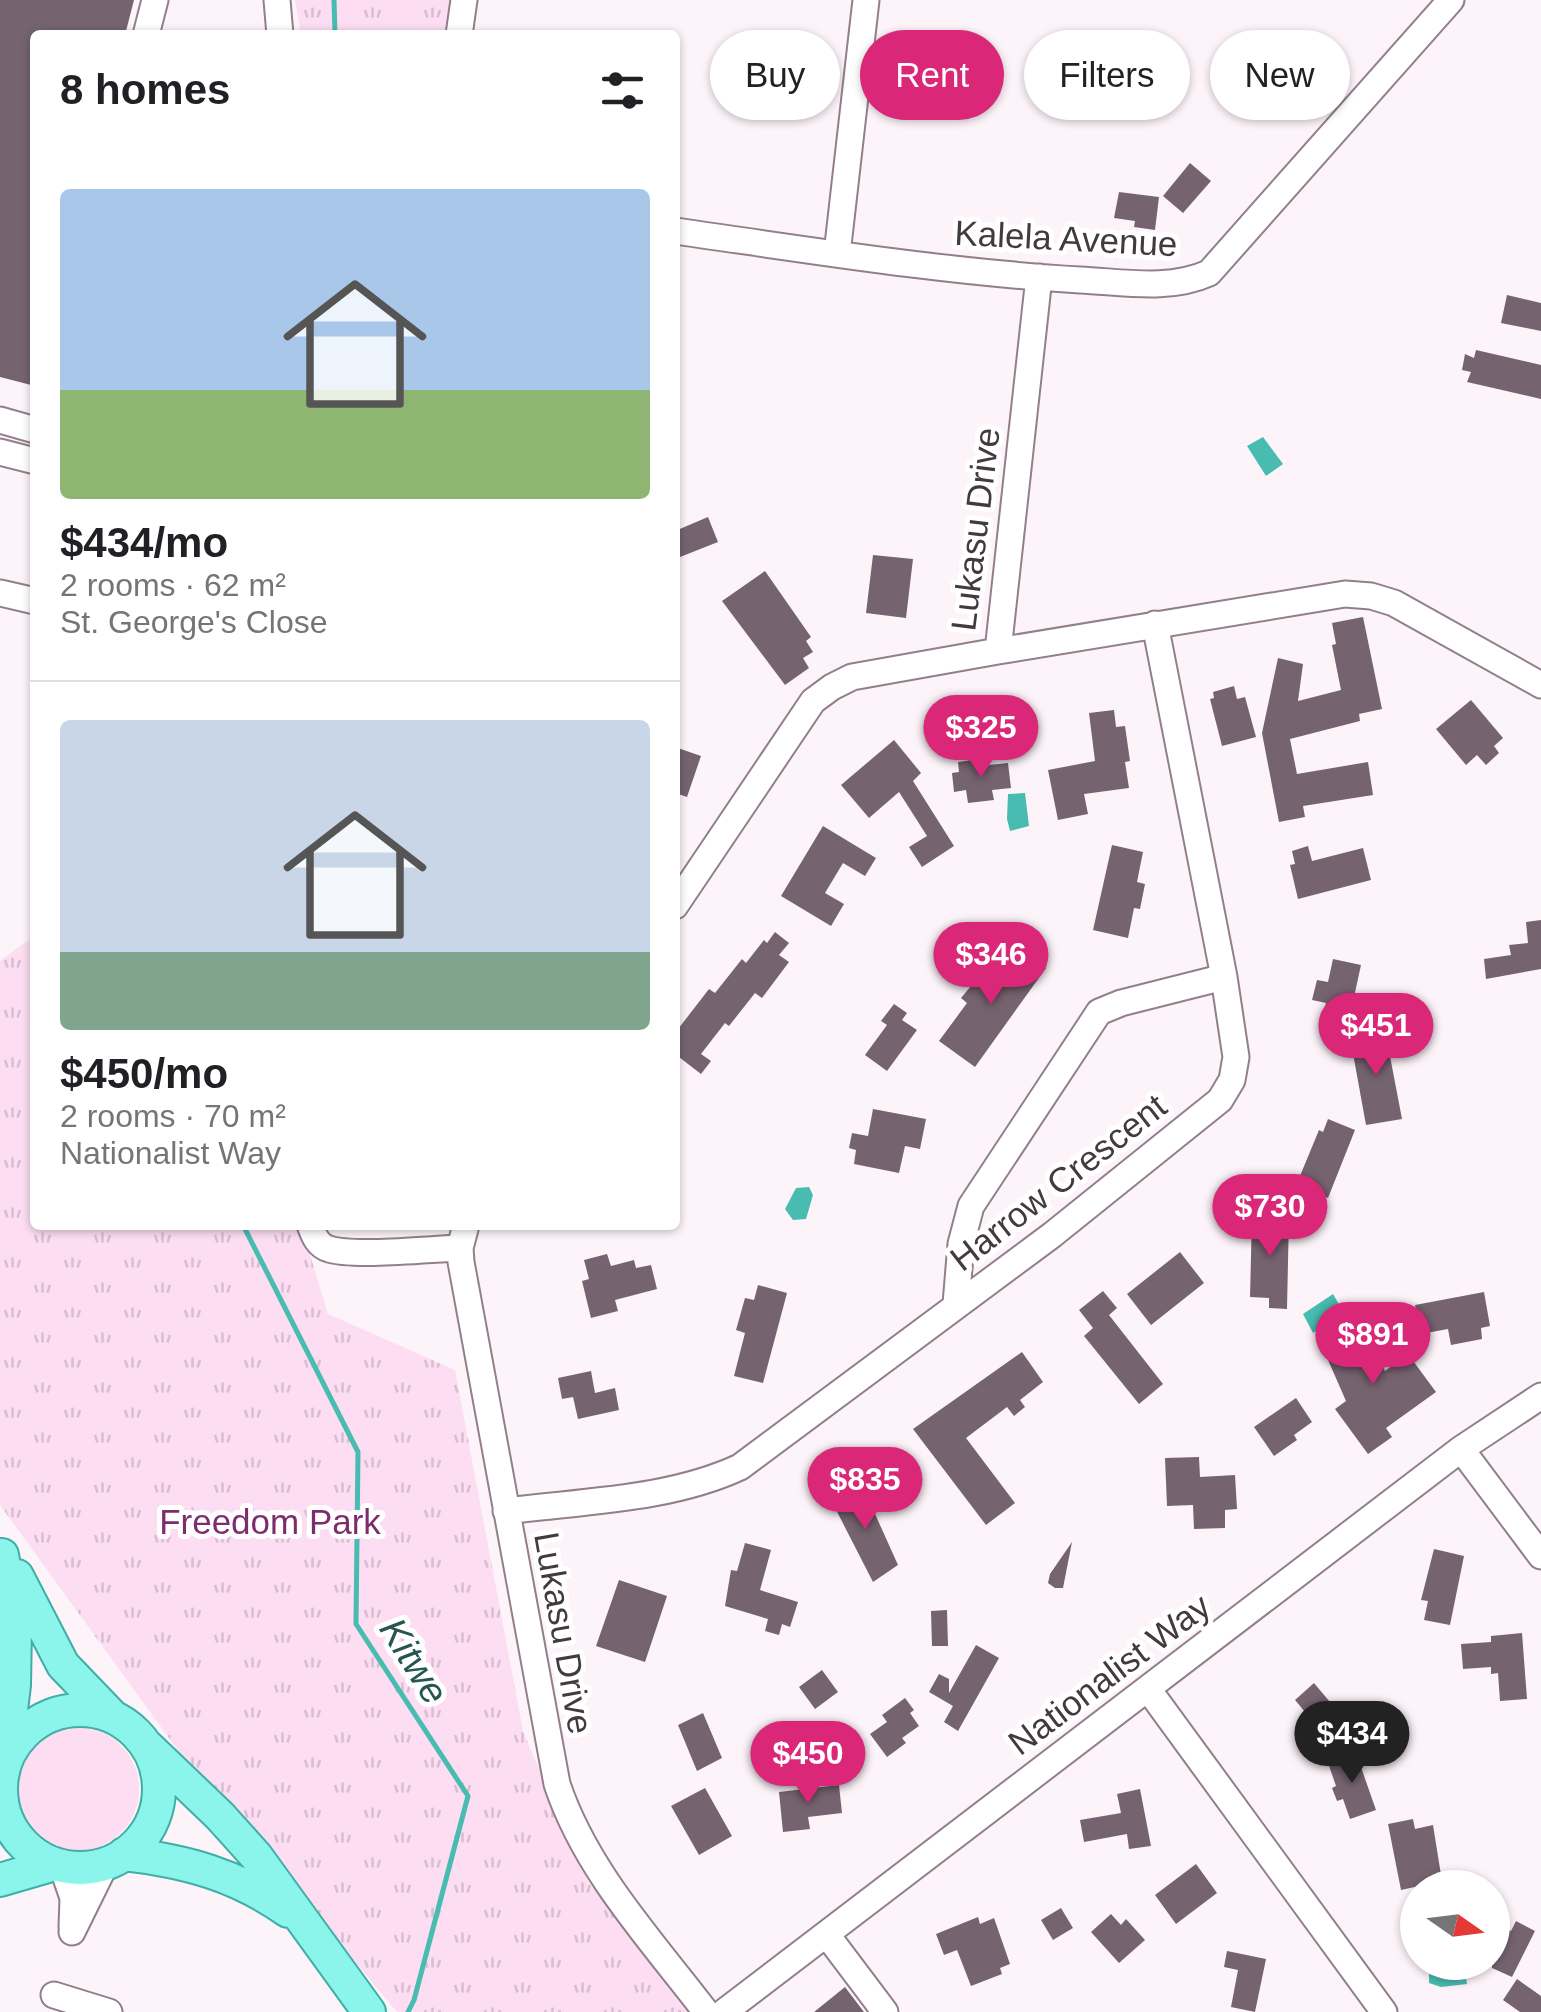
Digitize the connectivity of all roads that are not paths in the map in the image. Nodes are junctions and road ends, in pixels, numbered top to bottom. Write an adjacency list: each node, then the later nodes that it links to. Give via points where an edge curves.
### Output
1 (155, 0): 6 (street)
2 (277, 0): 7 (street)
3 (464, 0): 8 (street)
4 (866, 0): 10 (street)
5 (1451, 0): 11 (street, Kalela Avenue, via 1209,273 1165,284)
6 (147, 30)
7 (280, 30)
8 (461, 30)
9 (680, 233): 10 (street, Kalela Avenue)
10 (837, 254): 11 (street, Kalela Avenue)
11 (1039, 277): 19 (street, Lukasu Drive)
12 (0, 420): 13 (street)
13 (30, 429)
14 (0, 452): 15 (street)
15 (30, 459)
16 (0, 592): 17 (street)
17 (30, 600)
18 (1155, 624): 19 (street); 20 (street, via 1345,594 1372,596); 22 (street, Harrow Crescent)
19 (998, 651): 21 (street, Lukasu Drive, via 852,677 814,700)
20 (1541, 685)
21 (680, 899)
22 (1224, 978): 25 (street, Harrow Crescent, via 1236,1058 1220,1100); 25 (street, via 1100,1012 971,1206)
23 (312, 1230): 24 (street, via 327,1249 353,1252)
24 (463, 1237): 28 (street, Lukasu Drive)
25 (956, 1304): 28 (street, Harrow Crescent, via 740,1468 676,1488)
26 (1541, 1396): 27 (street, Nationalist Way)
27 (1462, 1450): 30 (street); 31 (street, Nationalist Way)
28 (506, 1510): 43 (street, Lukasu Drive, via 562,1802 598,1870)
29 (1, 1553): 32 (main road, via 62,1666); 34 (main road, via 14,1629)
30 (1541, 1556)
31 (1148, 1688): 39 (street, Nationalist Way); 46 (street)
32 (112, 1716): 33 (main road); 34 (main road, via 69,1710 48,1716 14,1744)
33 (145, 1744): 35 (main road, via 156,1767 154,1816 142,1837); 38 (main road, via 256,1856)
34 (2, 1779): 36 (main road, via 6,1815 21,1842)
35 (115, 1859): 36 (main road); 36 (street, via 72,1932 72,1898); 38 (main road, via 189,1863 228,1876)
36 (58, 1865): 37 (main road)
37 (0, 1880)
38 (308, 1926): 42 (main road)
39 (827, 1935): 44 (street, Nationalist Way); 45 (street)
40 (54, 1995): 41 (street)
41 (109, 2012)
42 (369, 2012)
43 (706, 2012)
44 (724, 2012)
45 (886, 2012)
46 (1384, 2012)

